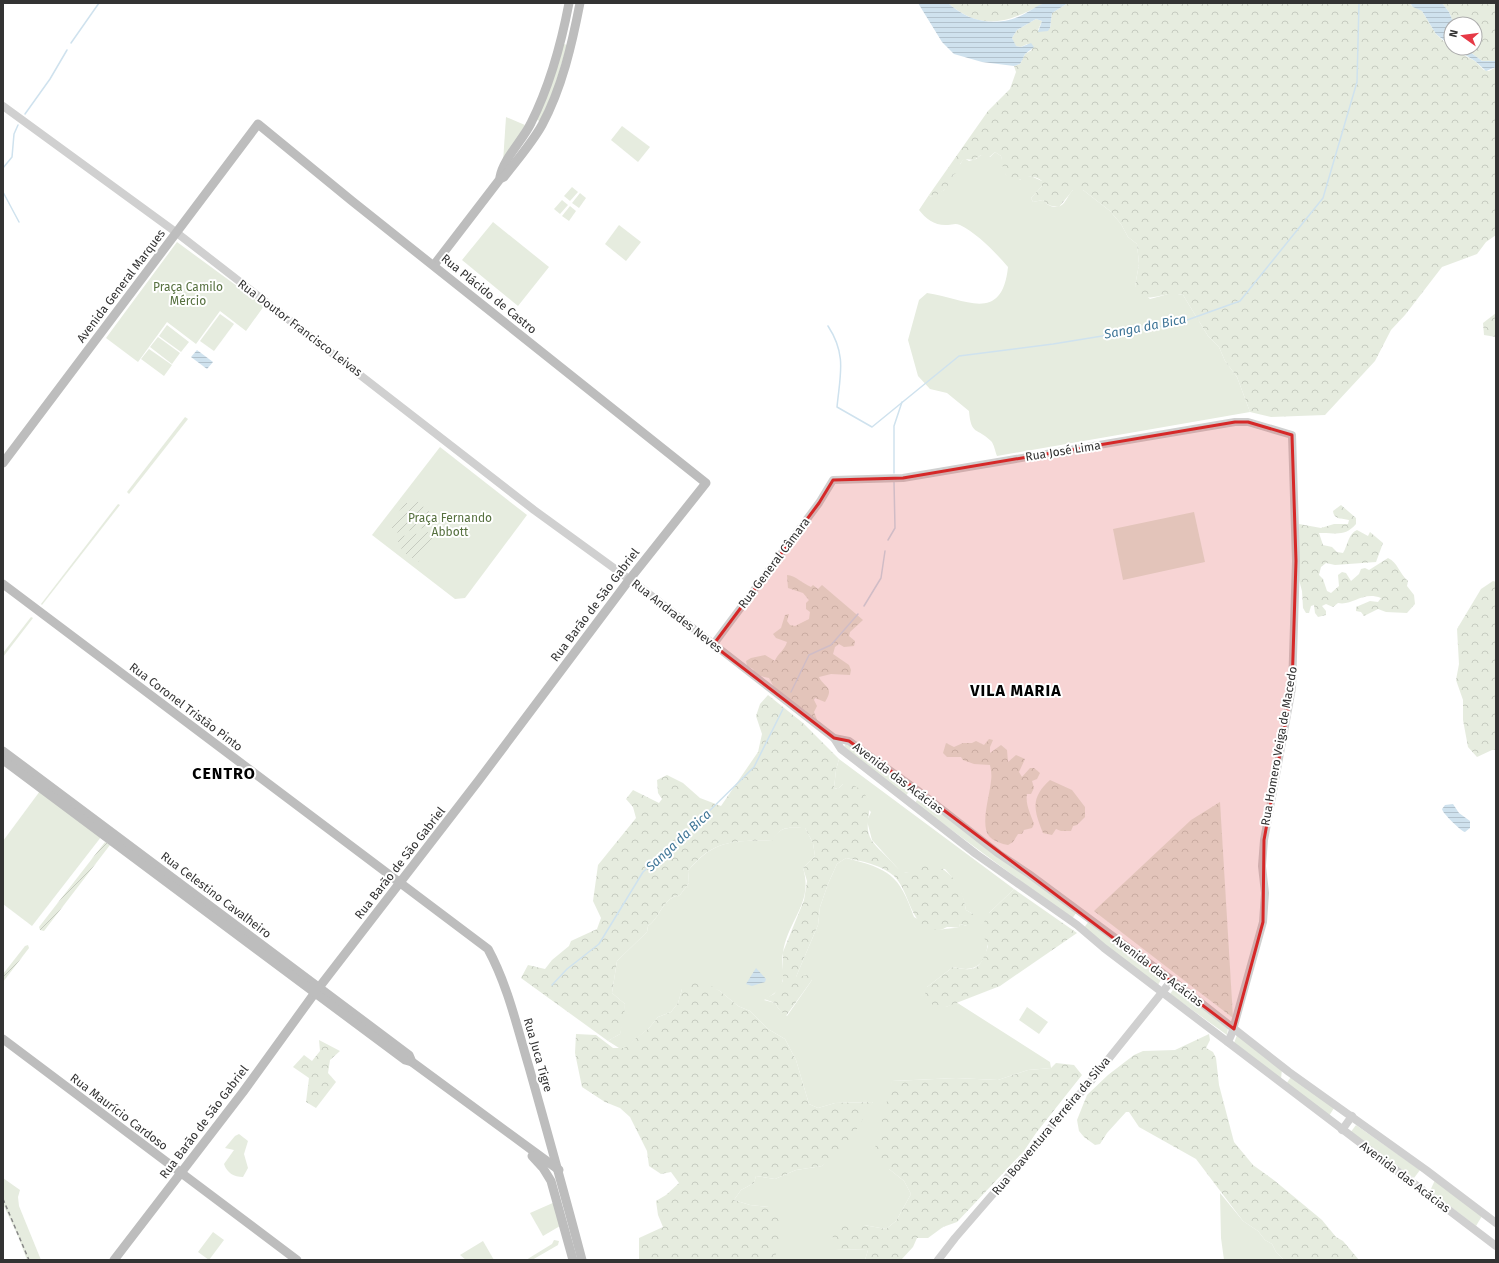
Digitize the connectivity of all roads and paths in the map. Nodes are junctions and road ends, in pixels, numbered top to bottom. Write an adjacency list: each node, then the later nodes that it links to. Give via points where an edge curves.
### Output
1 (569, 3): 5 (main road, via 547,88 530,124 503,168)
2 (580, 3): 5 (main road, via 574,36 548,113 540,129)
3 (3, 106): 6 (street, Rua Doutor Francisco Leivas)
4 (258, 124): 6 (main road, Avenida General Marques); 7 (main road, Rua Plácido de Castro)
5 (500, 179): 7 (main road)
6 (177, 233): 9 (street, Rua Doutor Francisco Leivas); 10 (main road, Avenida General Marques)
7 (434, 265): 12 (main road, Rua Plácido de Castro)
8 (1292, 435): 11 (street, Rua José Lima, via 1248,422 1235,422 903,478); 23 (street, Rua Homero Veiga de Macedo, via 1296,561 1292,688 1264,840 1263,922)
9 (441, 438): 13 (street, Rua Andrades Neves)
10 (3, 463)
11 (833, 480): 15 (street, Rua General Câmara, via 819,503)
12 (706, 483): 13 (main road, Rua Barão de São Gabriel)
13 (629, 580): 15 (street, Rua Andrades Neves); 19 (main road, Rua Barão de São Gabriel)
14 (3, 584): 19 (main road, Rua Coronel Tristão Pinto)
15 (713, 645): 16 (street, Rua Andrades Neves)
16 (834, 738): 21 (street, Avenida das Acácias, via 841,749 858,763 976,854 1077,925 1094,940); 21 (street, Avenida das Acácias, via 849,741 917,790 1029,874)
17 (3, 751): 22 (main road, Rua Celestino Cavalheiro)
18 (3, 760): 22 (main road, Rua Celestino Cavalheiro)
19 (400, 882): 20 (main road, Rua Coronel Tristão Pinto); 22 (main road, Rua Barão de São Gabriel)
20 (488, 949): 29 (main road, Rua Juca Tigre, via 498,966 514,1015)
21 (1167, 986): 23 (street, Avenida das Acácias); 25 (street, Avenida das Acácias); 37 (street, Rua Boaventura Ferreira da Silva, via 1090,1082)
22 (316, 991): 28 (main road, Rua Celestino Cavalheiro, via 405,1060 412,1062); 30 (main road, Rua Barão de São Gabriel)
23 (1233, 1031): 25 (street, Rua Homero Veiga de Macedo); 26 (street, Avenida das Acácias)
24 (3, 1039): 30 (main road, Rua Maurício Cardoso)
25 (1228, 1042): 27 (street, Avenida das Acácias)
26 (1352, 1116): 27 (street); 31 (street, Avenida das Acácias)
27 (1342, 1130): 32 (street, Avenida das Acácias)
28 (521, 1143): 29 (main road, Rua Celestino Cavalheiro); 35 (main road, Rua Celestino Cavalheiro, via 551,1181)
29 (559, 1170): 36 (main road, Rua Juca Tigre)
30 (181, 1173): 33 (main road, Rua Barão de São Gabriel); 34 (main road, Rua Maurício Cardoso)
31 (1496, 1223)
32 (1496, 1246)
33 (114, 1260)
34 (297, 1260)
35 (573, 1260)
36 (582, 1260)
37 (938, 1260)

